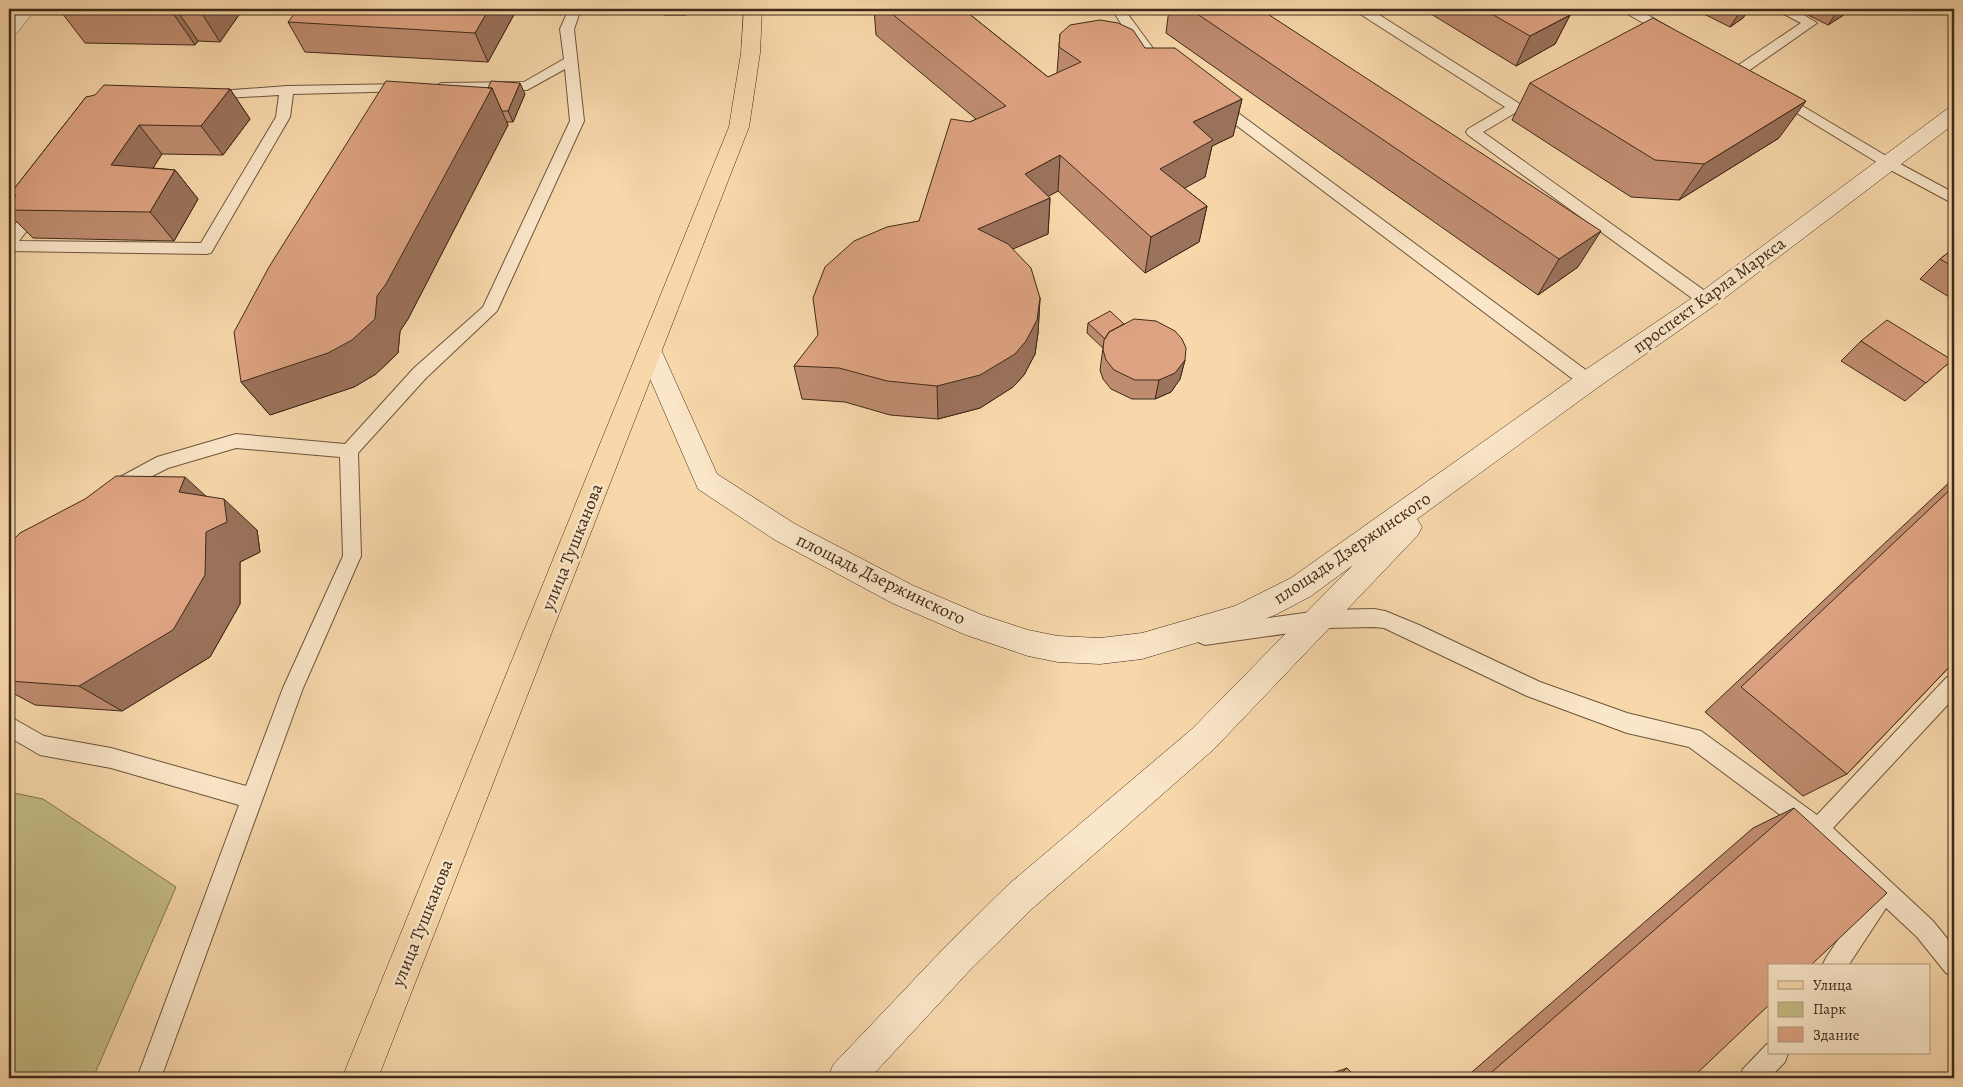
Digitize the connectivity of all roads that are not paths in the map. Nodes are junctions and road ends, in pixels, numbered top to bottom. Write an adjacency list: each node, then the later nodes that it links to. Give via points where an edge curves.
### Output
1 (27, 9): 8 (main road)
2 (575, 9): 10 (lane, via 567,29)
3 (753, 9): 21 (main road, улица Тушканова, via 749,71 739,127)
4 (1118, 9): 11 (lane, via 1150,54)
5 (1362, 9): 20 (lane, via 1515,107 1473,132)
6 (1629, 9): 9 (lane)
7 (1785, 9): 16 (lane, via 1810,23 1735,69)
8 (9, 30)
9 (1680, 38)
10 (571, 60): 12 (lane, via 527,86); 23 (lane, via 577,121 489,311 420,374)
11 (1174, 72)
12 (287, 90): 14 (lane); 19 (lane, via 283,117 206,249)
13 (1206, 95): 22 (lane)
14 (191, 96)
15 (1954, 114): 16 (main road, проспект Карла Маркса)
16 (1888, 163): 18 (lane); 20 (main road, проспект Карла Маркса)
17 (45, 197): 19 (lane)
18 (1954, 199)
19 (9, 244)
20 (1706, 300): 22 (main road, проспект Карла Маркса)
21 (650, 352): 27 (main road, площадь Дзержинского, via 707,481 785,532 902,594 976,626 1028,643 1058,649 1100,651); 37 (main road, улица Тушканова)
22 (1588, 381): 24 (main road, проспект Карла Маркса)
23 (349, 451): 25 (lane, via 236,440 163,462); 30 (lane, via 352,556 293,688)
24 (1460, 473): 26 (main road); 27 (main road, площадь Дзержинского, via 1289,594 1239,617)
25 (96, 498)
26 (1318, 619): 27 (lane); 31 (lane, via 1385,620 1534,689 1627,723 1694,738); 38 (main road, via 1203,738 1021,896 953,963)
27 (1142, 646)
28 (1954, 684): 31 (lane)
29 (9, 726): 30 (lane, via 40,744 111,758)
30 (252, 798): 36 (lane)
31 (1818, 829): 32 (lane)
32 (1884, 890): 33 (lane); 34 (lane, via 1925,929)
33 (1835, 964)
34 (1954, 965)
35 (1775, 1054): 39 (lane)
36 (149, 1078)
37 (360, 1078)
38 (846, 1078)
39 (1752, 1078)

